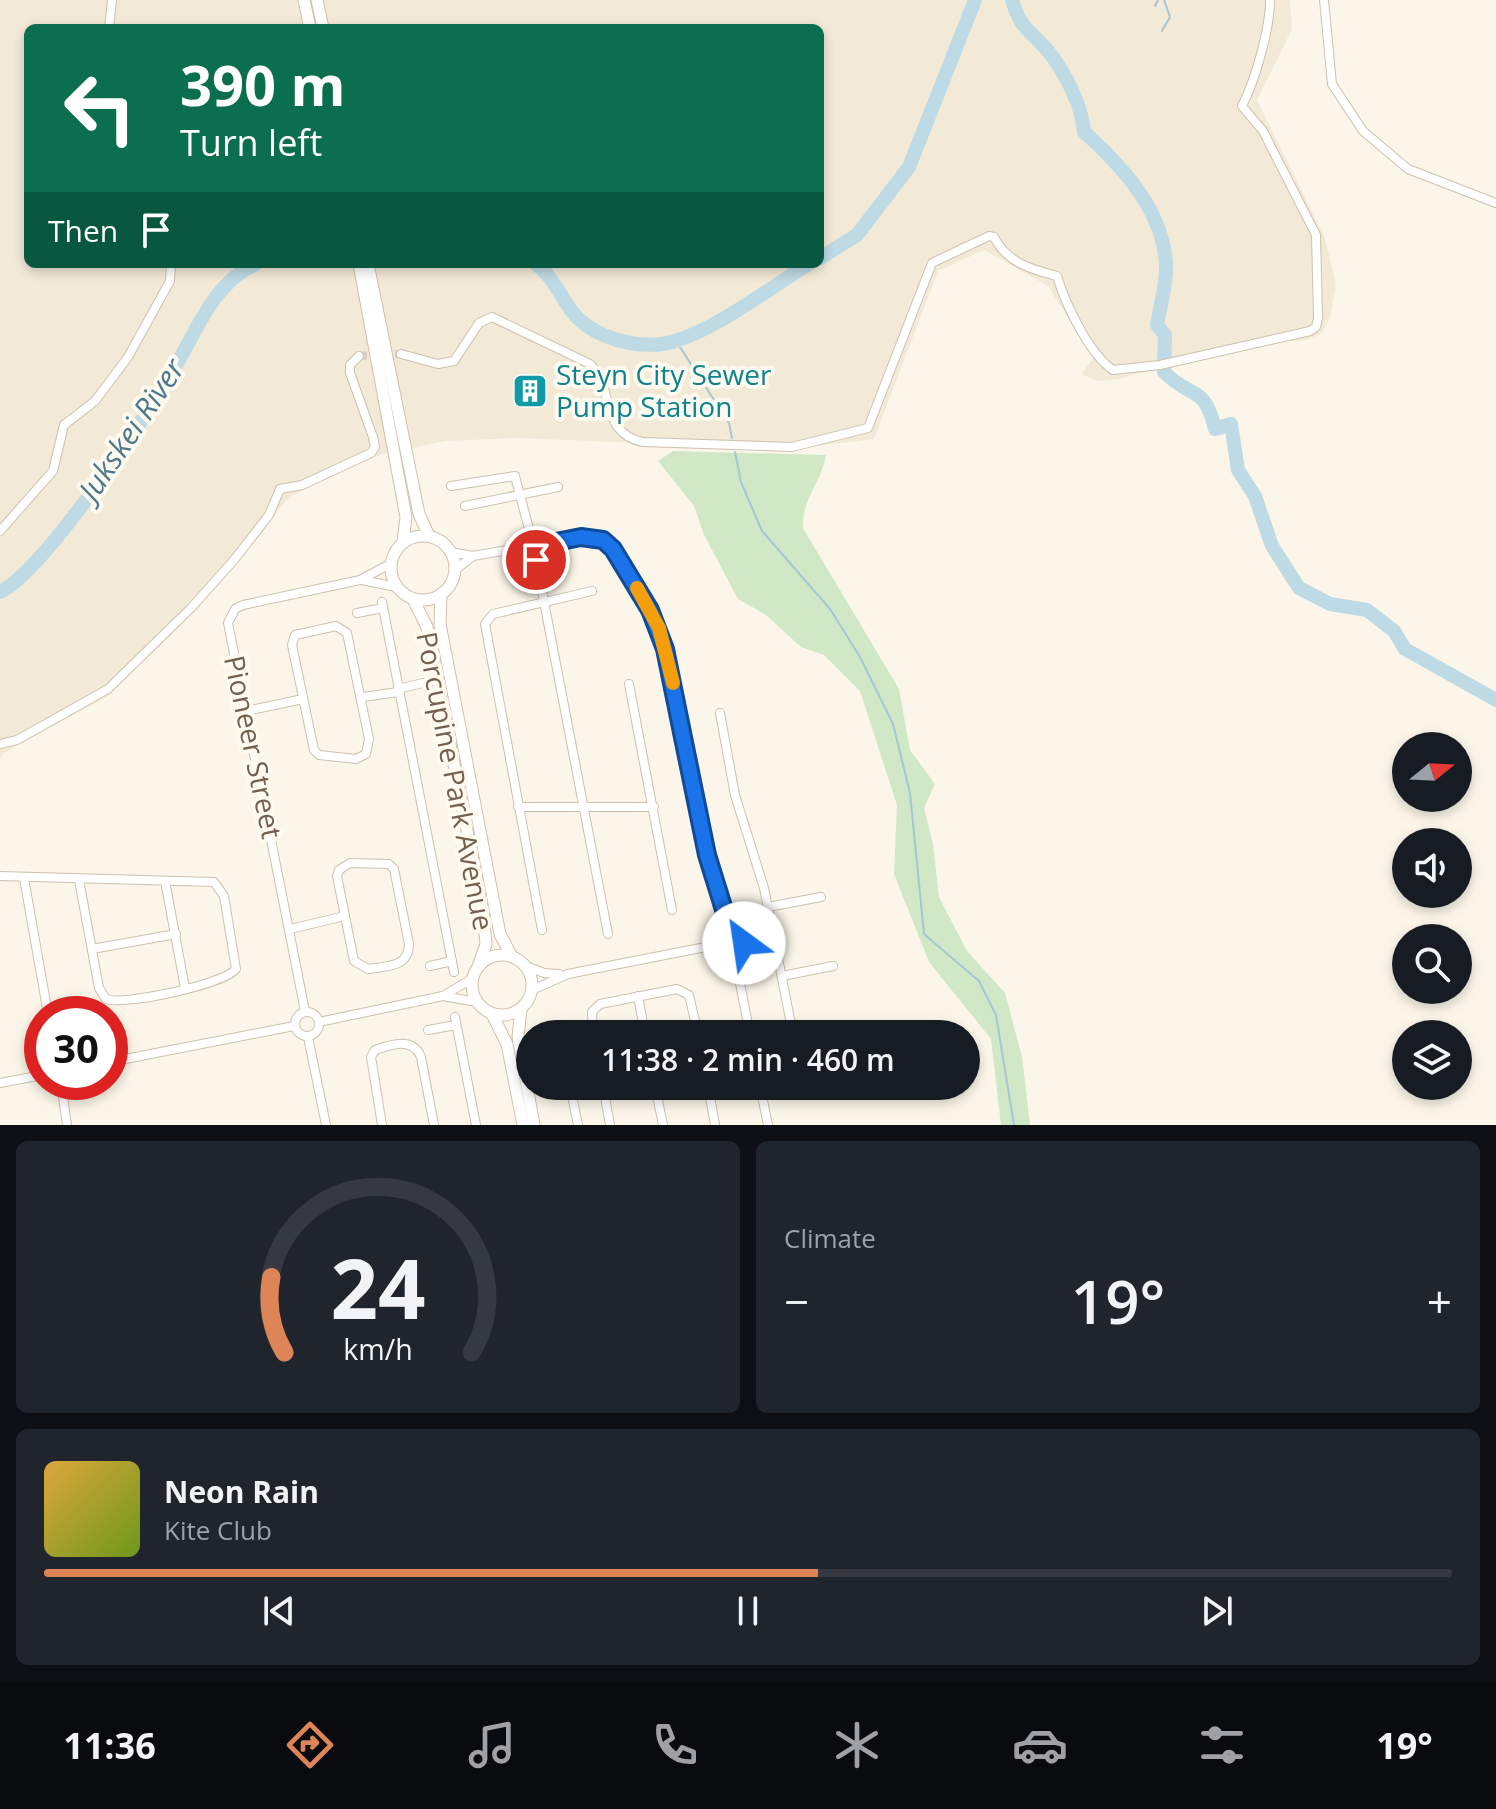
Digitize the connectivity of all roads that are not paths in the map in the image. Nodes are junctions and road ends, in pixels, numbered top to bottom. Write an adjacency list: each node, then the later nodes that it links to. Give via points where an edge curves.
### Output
1 (112, 0): 6 (street)
2 (304, 0): 7 (street)
3 (317, 0): 8 (street)
4 (1270, 0): 14 (street, via 1270,20 1251,93 1242,106 1263,131 1316,235 1317,322 1307,332 1160,365 1111,369 1065,301 1057,276 1034,271 1003,251 991,236 932,263 868,428 796,447 633,439 615,425 590,364 492,317 479,323 454,361 438,364)
5 (1324, 0): 9 (street, via 1332,84 1363,131 1408,169)
6 (109, 24)
7 (309, 24)
8 (322, 24)
9 (1496, 203)
10 (170, 268): 20 (street, via 167,289 128,357 95,401 64,425 53,471)
11 (360, 268): 13 (street)
12 (369, 268): 13 (street)
13 (378, 339): 22 (street, via 419,514); 23 (street, via 406,517)
14 (401, 354)
15 (359, 356): 45 (street, via 350,373 373,437 371,453 302,485 280,489 274,506 234,560 108,689 17,740)
16 (451, 486): 18 (street, via 515,476)
17 (558, 487): 18 (street)
18 (522, 495): 19 (street); 21 (street)
19 (465, 506)
20 (0, 531)
21 (530, 533): 24 (street, via 539,534); 25 (street)
22 (429, 536): 23 (street); 26 (street)
23 (403, 542): 29 (street)
24 (546, 544): 28 (street, via 546,552); 58 (street, via 581,537 603,540 650,610 665,649 707,855)
25 (519, 548): 27 (street); 28 (street, via 527,559)
26 (451, 552): 27 (street); 30 (street)
27 (473, 556): 30 (street)
28 (536, 560): 36 (street)
29 (390, 564): 31 (street); 32 (street)
30 (455, 570): 34 (street)
31 (360, 580): 32 (street); 43 (street, Pioneer Street, via 235,609 229,629)
32 (396, 587): 35 (street)
33 (592, 591): 36 (street)
34 (441, 594): 35 (street); 67 (street, Porcupine Park Avenue, via 440,624 466,764 500,934)
35 (413, 599): 69 (street, Porcupine Park Avenue, via 427,627 483,912 486,944)
36 (543, 602): 46 (street, via 493,614 485,624); 47 (street)
37 (357, 613): 40 (street, via 383,605)
38 (423, 683): 40 (street)
39 (629, 684): 48 (street)
40 (398, 689): 41 (street); 68 (street)
41 (366, 696): 42 (street, via 369,746 356,759 326,757 314,750); 42 (street, via 347,633 336,626 295,635 292,645)
42 (303, 699): 43 (street)
43 (246, 711): 57 (street, Pioneer Street)
44 (720, 713): 54 (street, via 735,795)
45 (0, 744)
46 (518, 807): 47 (street); 59 (street)
47 (582, 807): 48 (street); 62 (street)
48 (654, 807): 55 (street)
49 (0, 876): 50 (street)
50 (24, 878): 51 (street); 79 (street)
51 (79, 880): 52 (street); 65 (street)
52 (165, 881): 61 (street); 77 (street, via 210,881 220,886 233,942 237,966 232,974)
53 (821, 897): 54 (street)
54 (768, 907): 60 (street)
55 (672, 910)
56 (345, 916): 56 (street, via 339,870 350,863 389,864 399,891 409,956 387,966 358,966); 57 (street)
57 (290, 929): 84 (street, Pioneer Street)
58 (730, 929): 63 (street); 64 (street, via 722,934)
59 (542, 930)
60 (772, 933): 63 (street); 75 (street)
61 (176, 934): 65 (street); 77 (street)
62 (608, 934)
63 (744, 938): 66 (street)
64 (721, 944): 66 (street); 74 (street)
65 (92, 949): 77 (street, via 106,999 122,1001)
66 (734, 953): 89 (street)
67 (511, 955): 69 (street, via 497,954); 71 (street)
68 (452, 961): 70 (street); 73 (street)
69 (479, 964): 76 (street)
70 (430, 966)
71 (526, 966): 74 (street); 78 (street)
72 (833, 966): 75 (street)
73 (454, 972)
74 (568, 974): 78 (street)
75 (782, 976): 90 (street)
76 (473, 978): 80 (street); 82 (street)
77 (185, 988)
78 (532, 990): 83 (street)
79 (45, 996)
80 (443, 996): 82 (street); 91 (street)
81 (638, 996): 86 (street, via 595,1008); 87 (street); 88 (street, via 686,992)
82 (477, 1002): 85 (street)
83 (521, 1009): 85 (street); 110 (street, via 518,1037)
84 (305, 1011): 91 (street); 92 (street)
85 (492, 1014): 109 (street, via 507,1044)
86 (590, 1020)
87 (642, 1020)
88 (694, 1020)
89 (747, 1020)
90 (790, 1020)
91 (319, 1022): 94 (street)
92 (294, 1026): 94 (street); 95 (street)
93 (428, 1030): 108 (street, via 455,1021)
94 (308, 1037): 105 (street)
95 (128, 1058)
96 (24, 1078): 97 (street)
97 (0, 1083)
98 (63, 1100): 104 (street)
99 (573, 1100): 111 (street)
100 (606, 1100): 112 (street)
101 (658, 1100): 113 (street)
102 (711, 1100): 114 (street)
103 (763, 1100): 115 (street)
104 (67, 1125)
105 (326, 1125)
106 (382, 1125): 107 (street, via 371,1057 375,1050 408,1043 421,1057)
107 (434, 1125)
108 (476, 1125)
109 (523, 1125)
110 (534, 1125)
111 (578, 1125)
112 (610, 1125)
113 (663, 1125)
114 (715, 1125)
115 (768, 1125)

